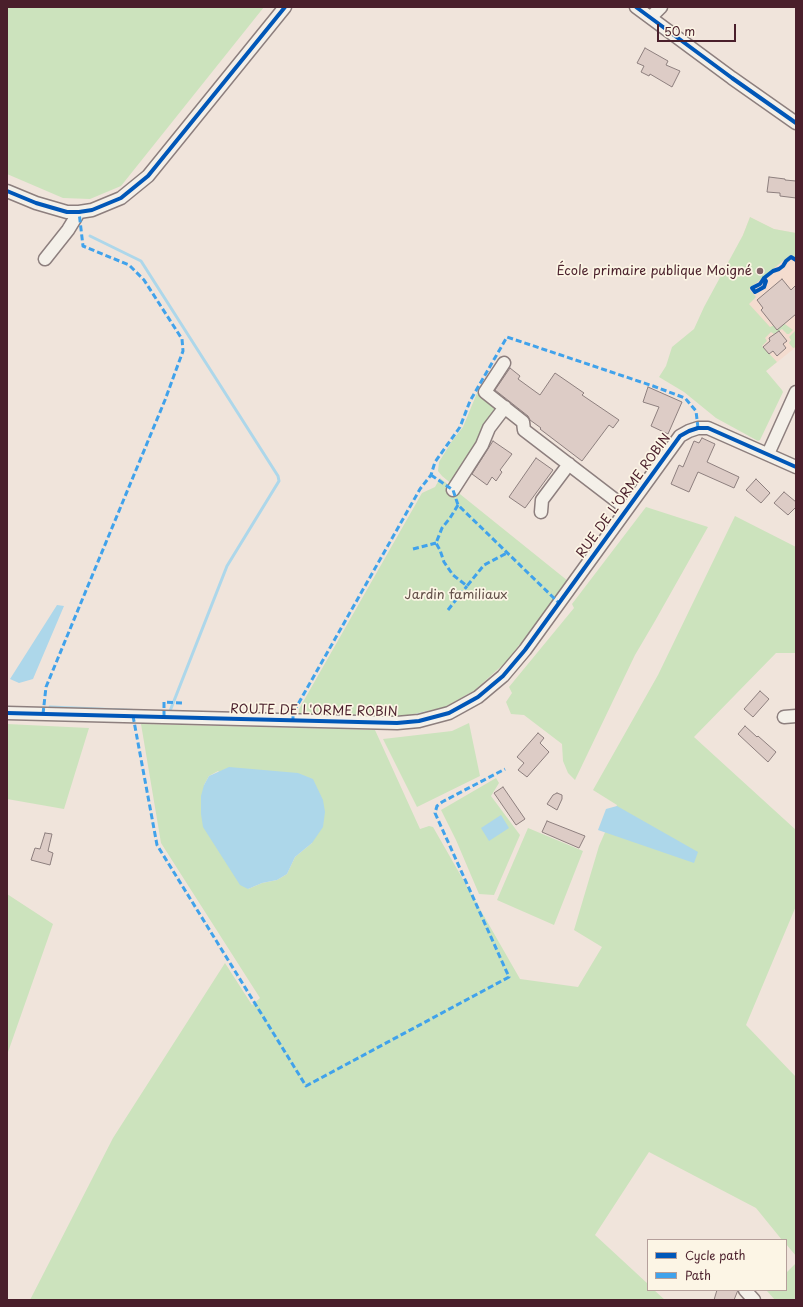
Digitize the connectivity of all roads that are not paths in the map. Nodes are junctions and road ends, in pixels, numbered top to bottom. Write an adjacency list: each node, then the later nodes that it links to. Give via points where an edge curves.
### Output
1 (285, 7): 7 (street, via 148,176 121,198 92,210)
2 (636, 7): 4 (street)
3 (662, 7): 4 (street)
4 (651, 17): 5 (street)
5 (796, 123)
6 (7, 191): 7 (street, via 36,203 67,212)
7 (79, 212): 8 (street)
8 (45, 259)
9 (504, 363): 11 (street, via 485,392)
10 (796, 392): 12 (street)
11 (505, 407): 13 (street, via 523,422 524,430); 15 (street, via 489,428 482,445)
12 (768, 454): 14 (street, RUE DE L'ORME ROBIN); 16 (street, RUE DE L'ORME ROBIN, via 708,428 689,431 680,436)
13 (568, 464): 16 (street); 17 (street, via 542,500)
14 (796, 467)
15 (453, 490)
16 (627, 509): 18 (street, RUE DE L'ORME ROBIN)
17 (541, 512)
18 (566, 593): 19 (street, ROUTE DE L'ORME ROBIN, via 503,676 478,697 449,713 419,721 397,723)
19 (7, 713)
20 (796, 716): 21 (street)
21 (784, 717)
22 (746, 1291): 23 (street)
23 (754, 1300)

